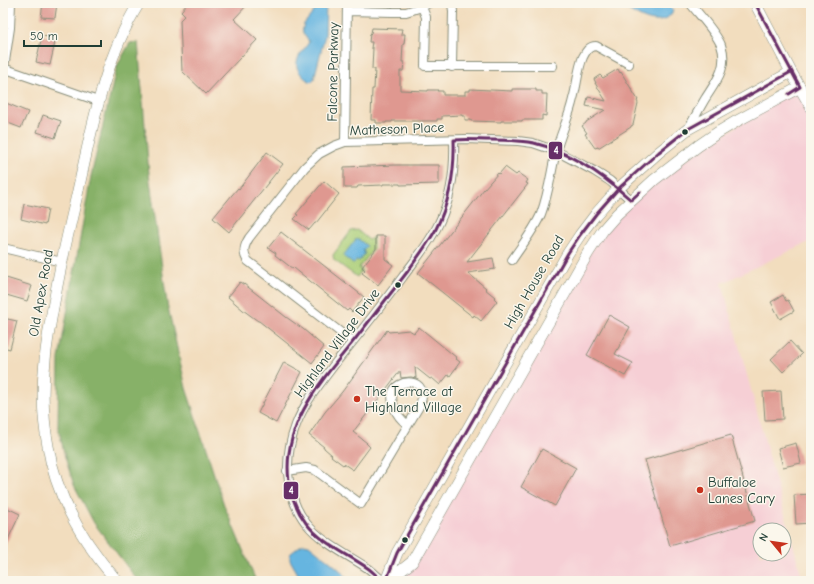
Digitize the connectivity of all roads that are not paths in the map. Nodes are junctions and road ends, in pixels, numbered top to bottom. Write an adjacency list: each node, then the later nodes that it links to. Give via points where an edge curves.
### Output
1 (11, 3): 11 (street, via 10,28)
2 (139, 3): 14 (main road, Old Apex Road, via 119,41)
3 (450, 3): 10 (street, via 453,11)
4 (690, 3): 16 (street, via 716,36 723,60 717,81)
5 (755, 3): 12 (main road)
6 (426, 5): 7 (street, via 406,12); 10 (street, via 425,66)
7 (347, 7): 18 (street, Falcone Parkway)
8 (630, 64): 19 (street, via 598,46 588,48 581,62 570,112)
9 (554, 66): 10 (street)
10 (452, 67)
11 (3, 68): 14 (street)
12 (791, 72): 13 (main road); 16 (main road, High House Road)
13 (800, 87): 15 (main road); 21 (main road, High House Road, via 704,142)
14 (98, 101): 24 (main road, Old Apex Road)
15 (811, 108)
16 (688, 129): 20 (main road, High House Road)
17 (454, 140): 18 (street, Matheson Place); 19 (street, Matheson Place, via 518,141); 25 (street, Highland Village Drive, via 451,188 439,224 419,256)
18 (345, 142): 25 (street, Matheson Place, via 319,154 305,167 249,238 244,251 248,261)
19 (556, 151): 20 (street, Matheson Place); 23 (street, via 546,202 534,227)
20 (619, 188): 21 (street, Matheson Place); 30 (main road, High House Road, via 596,214 568,253 397,552)
21 (632, 200): 30 (main road, High House Road, via 603,230 588,253 412,562)
22 (3, 248): 24 (street)
23 (512, 260)
24 (62, 262): 28 (main road, Old Apex Road, via 45,361 44,422 48,447 62,495 73,520 89,547)
25 (353, 341): 27 (street, Highland Village Drive, via 301,413 290,444)
26 (407, 424): 26 (street, via 420,405 422,395 419,386 411,383 401,384 392,395 398,417); 27 (street, via 361,504 315,470 306,468)
27 (287, 471): 29 (street, Highland Village Drive, via 291,495 306,523 327,543)
28 (117, 581)
29 (383, 581)
30 (387, 581)

